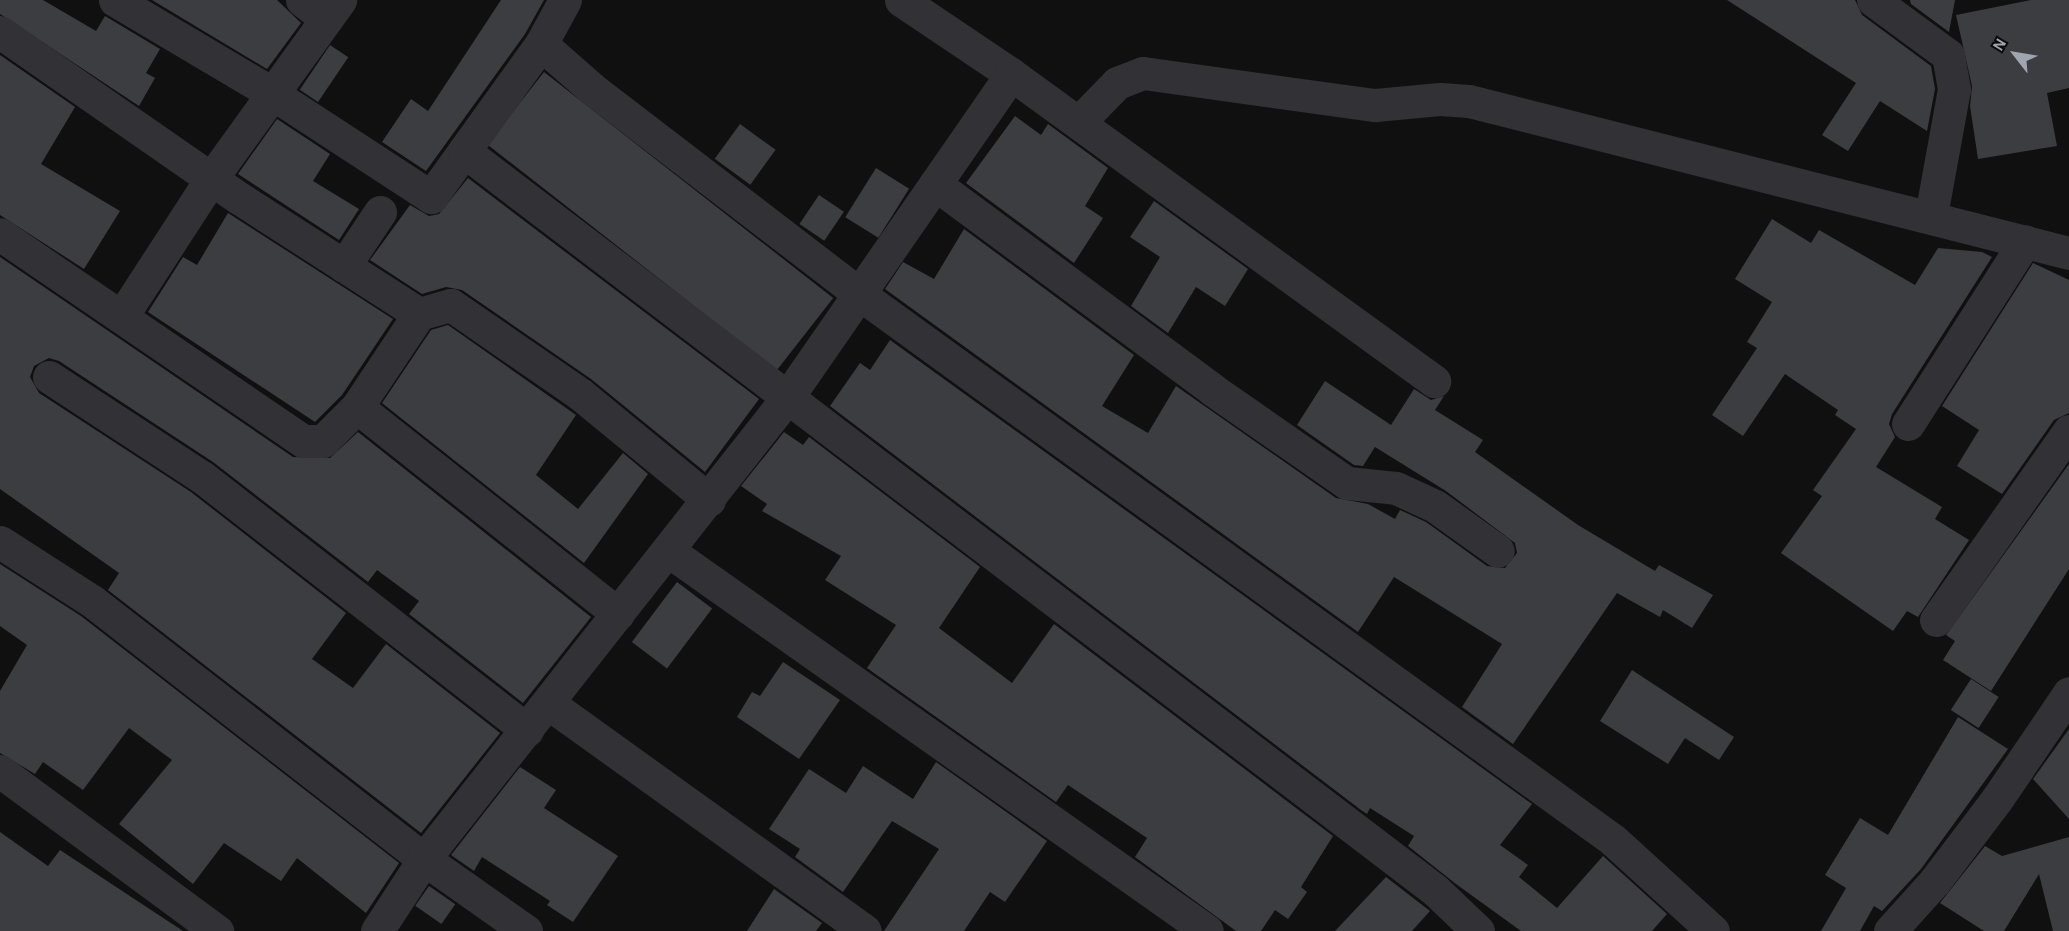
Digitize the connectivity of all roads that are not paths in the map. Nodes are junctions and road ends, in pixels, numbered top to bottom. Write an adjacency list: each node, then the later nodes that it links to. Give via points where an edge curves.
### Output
1 (115, 0): 9 (street)
2 (566, 0): 7 (street)
3 (901, 0): 8 (street)
4 (1874, 0): 15 (street, via 1948,55 1954,89)
5 (323, 6): 9 (street)
6 (0, 32): 12 (street)
7 (542, 44): 11 (street); 20 (street, via 591,88)
8 (1011, 74): 10 (street); 13 (street)
9 (273, 94): 11 (street, via 431,197); 12 (street)
10 (1079, 122): 15 (street, via 1117,83 1143,73 1375,105 1440,99 1469,101); 24 (street)
11 (464, 151): 25 (street)
12 (211, 179): 19 (street); 22 (street)
13 (935, 184): 20 (street); 31 (street, via 1213,390 1347,483 1396,488 1435,506)
14 (380, 212): 19 (street)
15 (1931, 216): 17 (street)
16 (0, 234): 22 (street)
17 (2025, 241): 18 (street); 27 (street)
18 (2069, 253)
19 (344, 266): 21 (street)
20 (858, 293): 25 (street); 46 (street, via 1613,840)
21 (419, 314): 26 (street); 29 (street, via 451,305 580,394)
22 (122, 316): 26 (street, via 303,441 323,441)
23 (49, 377): 37 (street, via 202,477)
24 (1434, 381)
25 (787, 398): 29 (street); 45 (street, via 1435,890)
26 (357, 407): 33 (street)
27 (1908, 424)
28 (2069, 431): 34 (street)
29 (709, 500): 32 (street)
30 (0, 542): 39 (street, via 92,601)
31 (1498, 551)
32 (670, 552): 33 (street); 44 (street)
33 (618, 614): 36 (street)
34 (1936, 620)
35 (2069, 693): 47 (street, via 1997,799 1935,881)
36 (548, 703): 37 (street); 43 (street)
37 (527, 730): 39 (street)
38 (0, 771): 40 (street)
39 (424, 859): 41 (street); 42 (street)
40 (217, 931)
41 (377, 931)
42 (526, 931)
43 (865, 931)
44 (1207, 931)
45 (1478, 931)
46 (1713, 931)
47 (1890, 931)

